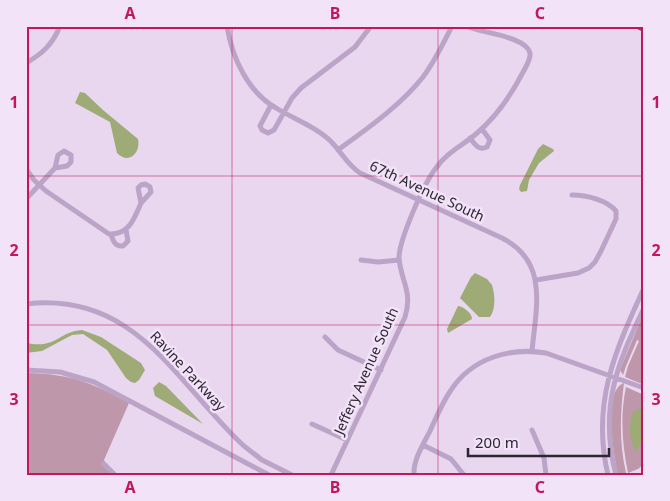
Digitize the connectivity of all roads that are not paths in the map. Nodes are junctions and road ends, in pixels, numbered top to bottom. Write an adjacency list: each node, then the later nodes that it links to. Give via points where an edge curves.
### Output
1 (60, 26): 6 (street, via 52,43)
2 (227, 26): 7 (street, 67th Avenue South, via 230,43 247,81)
3 (371, 26): 8 (street, via 354,47 301,88)
4 (452, 26): 11 (street, via 431,64 409,93)
5 (466, 26): 9 (street, Jeffery Avenue South, via 526,45 530,56 517,84)
6 (26, 63)
7 (271, 105): 8 (street, 67th Avenue South); 8 (street, via 261,123 263,131 273,131)
8 (284, 112): 11 (street, 67th Avenue South, via 325,136)
9 (482, 129): 10 (street, Jeffery Avenue South); 10 (street, via 490,140 487,148 478,148)
10 (470, 138): 17 (street, Jeffery Avenue South, via 448,154 436,168)
11 (338, 150): 17 (street, 67th Avenue South, via 360,173)
12 (56, 168): 14 (street)
13 (26, 169): 14 (street)
14 (40, 186): 16 (street); 20 (street)
15 (572, 194): 23 (street, via 610,206 616,211 616,219 597,259 589,268)
16 (26, 199)
17 (419, 200): 22 (street, Jeffery Avenue South, via 402,239); 23 (street, 67th Avenue South, via 514,245 529,262)
18 (141, 203): 19 (street)
19 (126, 230): 20 (street); 20 (street, via 128,242 123,246 115,244)
20 (112, 234)
21 (361, 260): 22 (street)
22 (400, 260): 30 (street, Jeffery Avenue South, via 407,287 407,309)
23 (536, 280): 28 (street, 67th Avenue South)
24 (644, 288): 31 (street)
25 (26, 304): 41 (street, Ravine Parkway, via 76,306 102,313 126,326 151,345 244,446 262,460)
26 (644, 308): 32 (street, via 624,349)
27 (325, 337): 30 (street, via 336,348)
28 (532, 351): 31 (street); 37 (street, via 507,352 463,375 446,397)
29 (26, 370): 40 (street, via 60,372 94,382)
30 (381, 370): 36 (street, Jeffery Avenue South)
31 (608, 374): 32 (street); 46 (street, via 602,430)
32 (615, 377): 33 (street); 47 (street, via 610,428)
33 (644, 388)
34 (312, 424): 36 (street)
35 (532, 430): 45 (street, via 544,458)
36 (347, 440): 42 (street, Jeffery Avenue South)
37 (423, 445): 43 (street); 44 (street, via 451,459)
38 (104, 464): 39 (street)
39 (115, 475)
40 (270, 475)
41 (292, 475)
42 (331, 475)
43 (414, 475)
44 (464, 475)
45 (546, 475)
46 (608, 475)
47 (616, 475)

